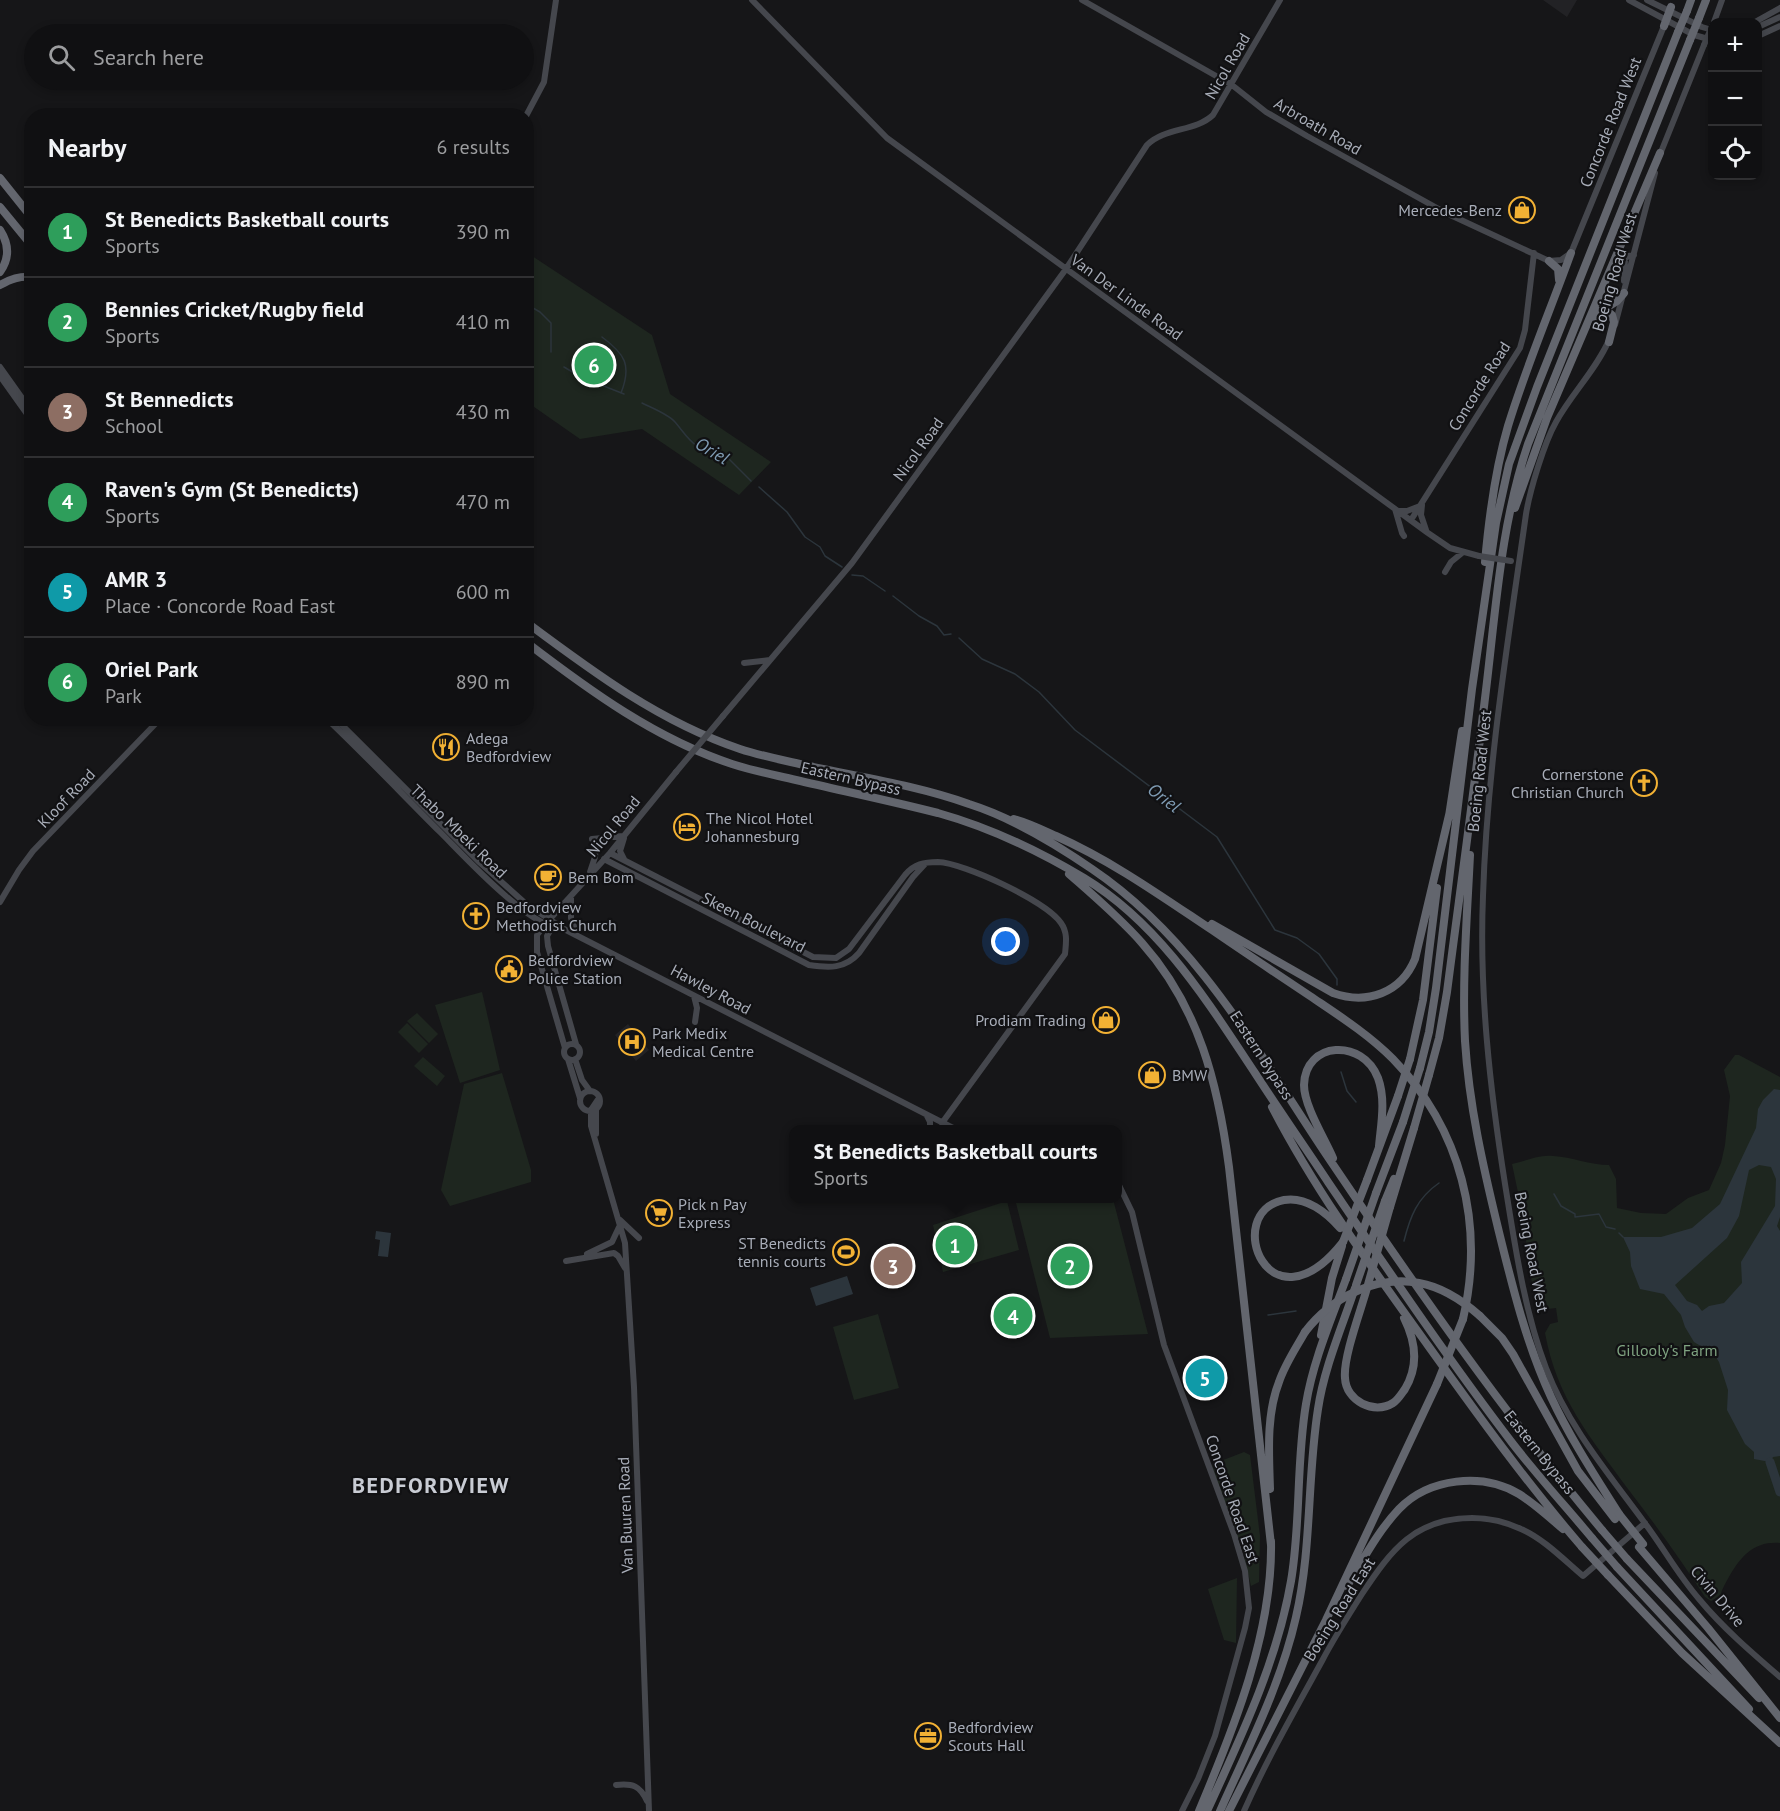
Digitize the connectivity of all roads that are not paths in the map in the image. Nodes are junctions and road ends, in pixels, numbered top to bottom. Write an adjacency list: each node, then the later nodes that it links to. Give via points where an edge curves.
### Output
1 (556, 0): 23 (main road, via 544,82)
2 (752, 0): 33 (main road, Van Der Linde Road, via 886,138)
3 (1082, 0): 22 (main road, Arbroath Road)
4 (1280, 0): 22 (main road, Nicol Road)
5 (1629, 0): 21 (main road)
6 (1647, 0): 17 (main road)
7 (1691, 0): 56 (highway, bridge, via 1509,464)
8 (1706, 0): 53 (highway, bridge, via 1528,444 1514,489)
9 (1721, 1): 13 (main road, Boeing Road West)
10 (1670, 3): 16 (highway, bridge)
11 (1780, 8): 14 (main road)
12 (1780, 17): 15 (main road)
13 (1716, 18)
14 (1762, 19)
15 (1762, 25)
16 (1664, 26): 30 (main road, Concorde Road West)
17 (1708, 26)
18 (1780, 26): 19 (main road)
19 (1762, 34)
20 (1708, 37): 24 (main road, Boeing Road West, bridge)
21 (1708, 39)
22 (1232, 85): 31 (main road, Arbroath Road, via 1307,136 1446,213); 33 (main road, Nicol Road, via 1210,119 1161,136 1148,145)
23 (530, 108)
24 (1660, 153): 37 (main road, Boeing Road West); 40 (highway)
25 (0, 178): 27 (highway)
26 (0, 207): 29 (highway)
27 (24, 208)
28 (0, 230): 34 (highway, via 8,248)
29 (24, 236)
30 (1571, 253): 32 (main road, via 1561,260); 38 (highway)
31 (1534, 254): 32 (main road, Arbroath Road); 46 (main road, Concorde Road, via 1520,348)
32 (1549, 261): 38 (highway, via 1559,273)
33 (1066, 269): 47 (main road, Van Der Linde Road); 58 (main road, Nicol Road, via 852,563)
34 (0, 272)
35 (24, 276): 36 (highway)
36 (0, 285)
37 (1624, 293): 39 (highway); 41 (main road, Boeing Road West)
38 (1556, 295): 56 (highway, via 1508,427 1501,458 1486,551)
39 (1599, 311): 40 (highway); 41 (highway, via 1608,311 1614,317)
40 (1581, 342): 53 (highway, via 1535,449)
41 (1609, 342): 52 (main road, Boeing Road West, via 1550,434 1529,496)
42 (0, 367): 44 (main road)
43 (0, 376): 45 (main road)
44 (24, 401)
45 (24, 410)
46 (1421, 504): 47 (main road, via 1407,511); 48 (main road, Concorde Road); 49 (main road)
47 (1396, 510): 48 (main road, Van Der Linde Road); 50 (main road)
48 (1411, 520): 49 (main road, Van Der Linde Road)
49 (1428, 533): 51 (main road, Van Der Linde Road)
50 (1404, 536)
51 (1462, 553): 52 (main road, Van Der Linde Road, bridge); 54 (main road)
52 (1519, 562): 123 (main road, Boeing Road West, via 1485,848 1482,962 1496,1124 1515,1244 1546,1368 1589,1449)
53 (1500, 568): 66 (highway)
54 (1445, 572)
55 (534, 628): 68 (highway, Eastern Bypass, via 632,698 716,740 763,756 920,790)
56 (1479, 637): 60 (highway)
57 (534, 648): 74 (highway, Eastern Bypass, via 623,711 711,757 759,772 941,814 994,833)
58 (770, 660): 59 (main road); 69 (main road, Nicol Road, bridge)
59 (744, 663)
60 (1472, 689): 67 (highway); 121 (highway, bridge, via 1429,1032 1403,1122)
61 (153, 726): 80 (main road, Kloof Road, via 33,851)
62 (336, 726): 64 (main road)
63 (340, 726): 64 (main road)
64 (344, 732): 65 (main road)
65 (394, 783): 83 (main road, Thabo Mbeki Road); 83 (main road, Thabo Mbeki Road, via 474,866 520,908)
66 (1473, 792): 112 (highway, bridge, via 1439,1038); 122 (highway, via 1463,983 1475,1130 1520,1315 1538,1366)
67 (1450, 811): 78 (highway, via 1412,966 1392,989 1372,997 1344,997 1317,985); 107 (highway, bridge, via 1423,1000 1410,1059)
68 (997, 814): 78 (highway, via 1079,846); 108 (highway, Eastern Bypass, via 1094,870 1164,928 1204,974)
69 (625, 834): 70 (main road, Nicol Road); 72 (main road, via 620,851); 75 (main road, via 594,841 596,857)
70 (610, 853): 71 (main road, Nicol Road); 72 (main road, Skeen Boulevard)
71 (604, 859): 75 (main road, Nicol Road); 82 (main road, Skeen Boulevard)
72 (624, 861): 81 (main road, Skeen Boulevard)
73 (926, 864): 76 (main road, Skeen Boulevard, via 915,865); 77 (main road, Skeen Boulevard); 102 (main road, via 948,864 1005,884 1058,919 1066,937 1065,954)
74 (1059, 865): 96 (highway, Eastern Bypass, via 1100,889 1154,936 1206,998); 124 (highway, via 1121,921 1168,977 1194,1025 1212,1072 1228,1157)
75 (589, 875): 79 (main road, Nicol Road)
76 (896, 886): 77 (main road); 85 (main road, Skeen Boulevard)
77 (903, 891): 86 (main road, Skeen Boulevard)
78 (1159, 894): 126 (highway, bridge, via 1367,1036 1394,1060 1436,1114 1451,1145 1467,1196 1471,1270 1463,1319 1437,1384)
79 (571, 898): 84 (main road, Nicol Road); 88 (main road, via 571,918)
80 (0, 902)
81 (712, 905): 82 (main road); 85 (main road, Skeen Boulevard, via 813,957 830,959 841,955)
82 (711, 915): 86 (main road, Skeen Boulevard, via 809,965 828,968 854,959)
83 (537, 916): 84 (main road); 87 (main road)
84 (550, 924): 87 (main road); 88 (main road, Hawley Road); 89 (main road)
85 (867, 927): 86 (main road)
86 (874, 932)
87 (537, 935): 90 (main road)
88 (577, 936): 91 (main road, Hawley Road)
89 (550, 956): 90 (main road); 93 (main road)
90 (540, 959): 94 (main road)
91 (694, 996): 92 (main road); 101 (main road, Hawley Road)
92 (695, 1022)
93 (576, 1044): 94 (main road); 95 (main road, via 580,1053)
94 (565, 1048): 95 (main road, via 564,1053)
95 (571, 1059): 97 (main road); 98 (main road)
96 (1254, 1072): 118 (highway, via 1309,1174); 129 (highway, Eastern Bypass, bridge, via 1514,1445 1617,1567)
97 (590, 1091): 98 (main road); 100 (main road, via 599,1098)
98 (580, 1098): 99 (main road)
99 (583, 1108): 100 (main road); 105 (main road)
100 (594, 1109): 105 (main road); 106 (main road)
101 (927, 1115): 102 (main road, Hawley Road); 103 (main road)
102 (942, 1123): 104 (main road)
103 (930, 1125)
104 (946, 1125)
105 (592, 1131): 106 (main road)
106 (597, 1143): 113 (main road)
107 (1379, 1146): 108 (highway, via 1382,1104 1374,1070 1355,1052 1339,1049 1323,1054 1307,1071 1305,1092); 115 (highway, bridge)
108 (1343, 1179): 128 (highway, Eastern Bypass, bridge, via 1466,1357 1549,1467 1627,1559)
109 (1122, 1186): 111 (main road, Concorde Road East)
110 (1122, 1189): 111 (main road, Concorde Road East)
111 (1125, 1194): 132 (main road, Concorde Road East, via 1164,1345 1234,1534 1245,1571 1249,1608 1215,1736)
112 (1388, 1204): 120 (highway, bridge, via 1345,1378 1347,1390 1357,1402 1380,1408 1394,1403 1403,1392 1412,1377 1415,1358 1405,1320); 135 (highway, bridge, via 1356,1285 1318,1407 1308,1544 1296,1619 1273,1691)
113 (620, 1221): 114 (main road); 116 (main road, via 612,1242); 119 (main road, Van Buuren Road)
114 (639, 1238)
115 (1337, 1255): 118 (highway, via 1305,1275 1280,1275 1259,1257 1255,1227 1271,1205 1302,1200 1338,1225); 121 (highway)
116 (578, 1257)
117 (566, 1261): 119 (main road, via 614,1253)
118 (1369, 1263): 120 (highway)
119 (627, 1272): 131 (main road, Van Buuren Road)
120 (1377, 1275): 125 (highway, via 1531,1484)
121 (1314, 1370): 134 (highway, via 1306,1403 1293,1570 1284,1614 1261,1687)
122 (1617, 1517): 124 (highway, bridge, via 1578,1471 1502,1338 1469,1306 1444,1292 1402,1282 1375,1285 1344,1297 1316,1317 1278,1382 1269,1445); 128 (highway, bridge)
123 (1645, 1523): 127 (main road, Civin Drive, via 1697,1598 1733,1637); 137 (main road, Boeing Road East, via 1583,1576 1536,1537 1508,1524 1482,1518 1454,1518 1415,1533 1385,1559 1338,1632 1265,1764)
124 (1271, 1545): 133 (highway, via 1267,1596 1246,1689)
125 (1581, 1545): 126 (highway, via 1517,1493 1470,1481 1442,1484 1412,1498 1394,1516); 129 (highway, bridge, via 1682,1653)
126 (1326, 1620): 136 (highway)
127 (1780, 1677)
128 (1780, 1719)
129 (1780, 1742)
130 (616, 1785): 131 (main road, via 636,1786)
131 (649, 1808)
132 (1182, 1811)
133 (1199, 1811)
134 (1207, 1811)
135 (1220, 1811)
136 (1229, 1811)
137 (1244, 1811)

